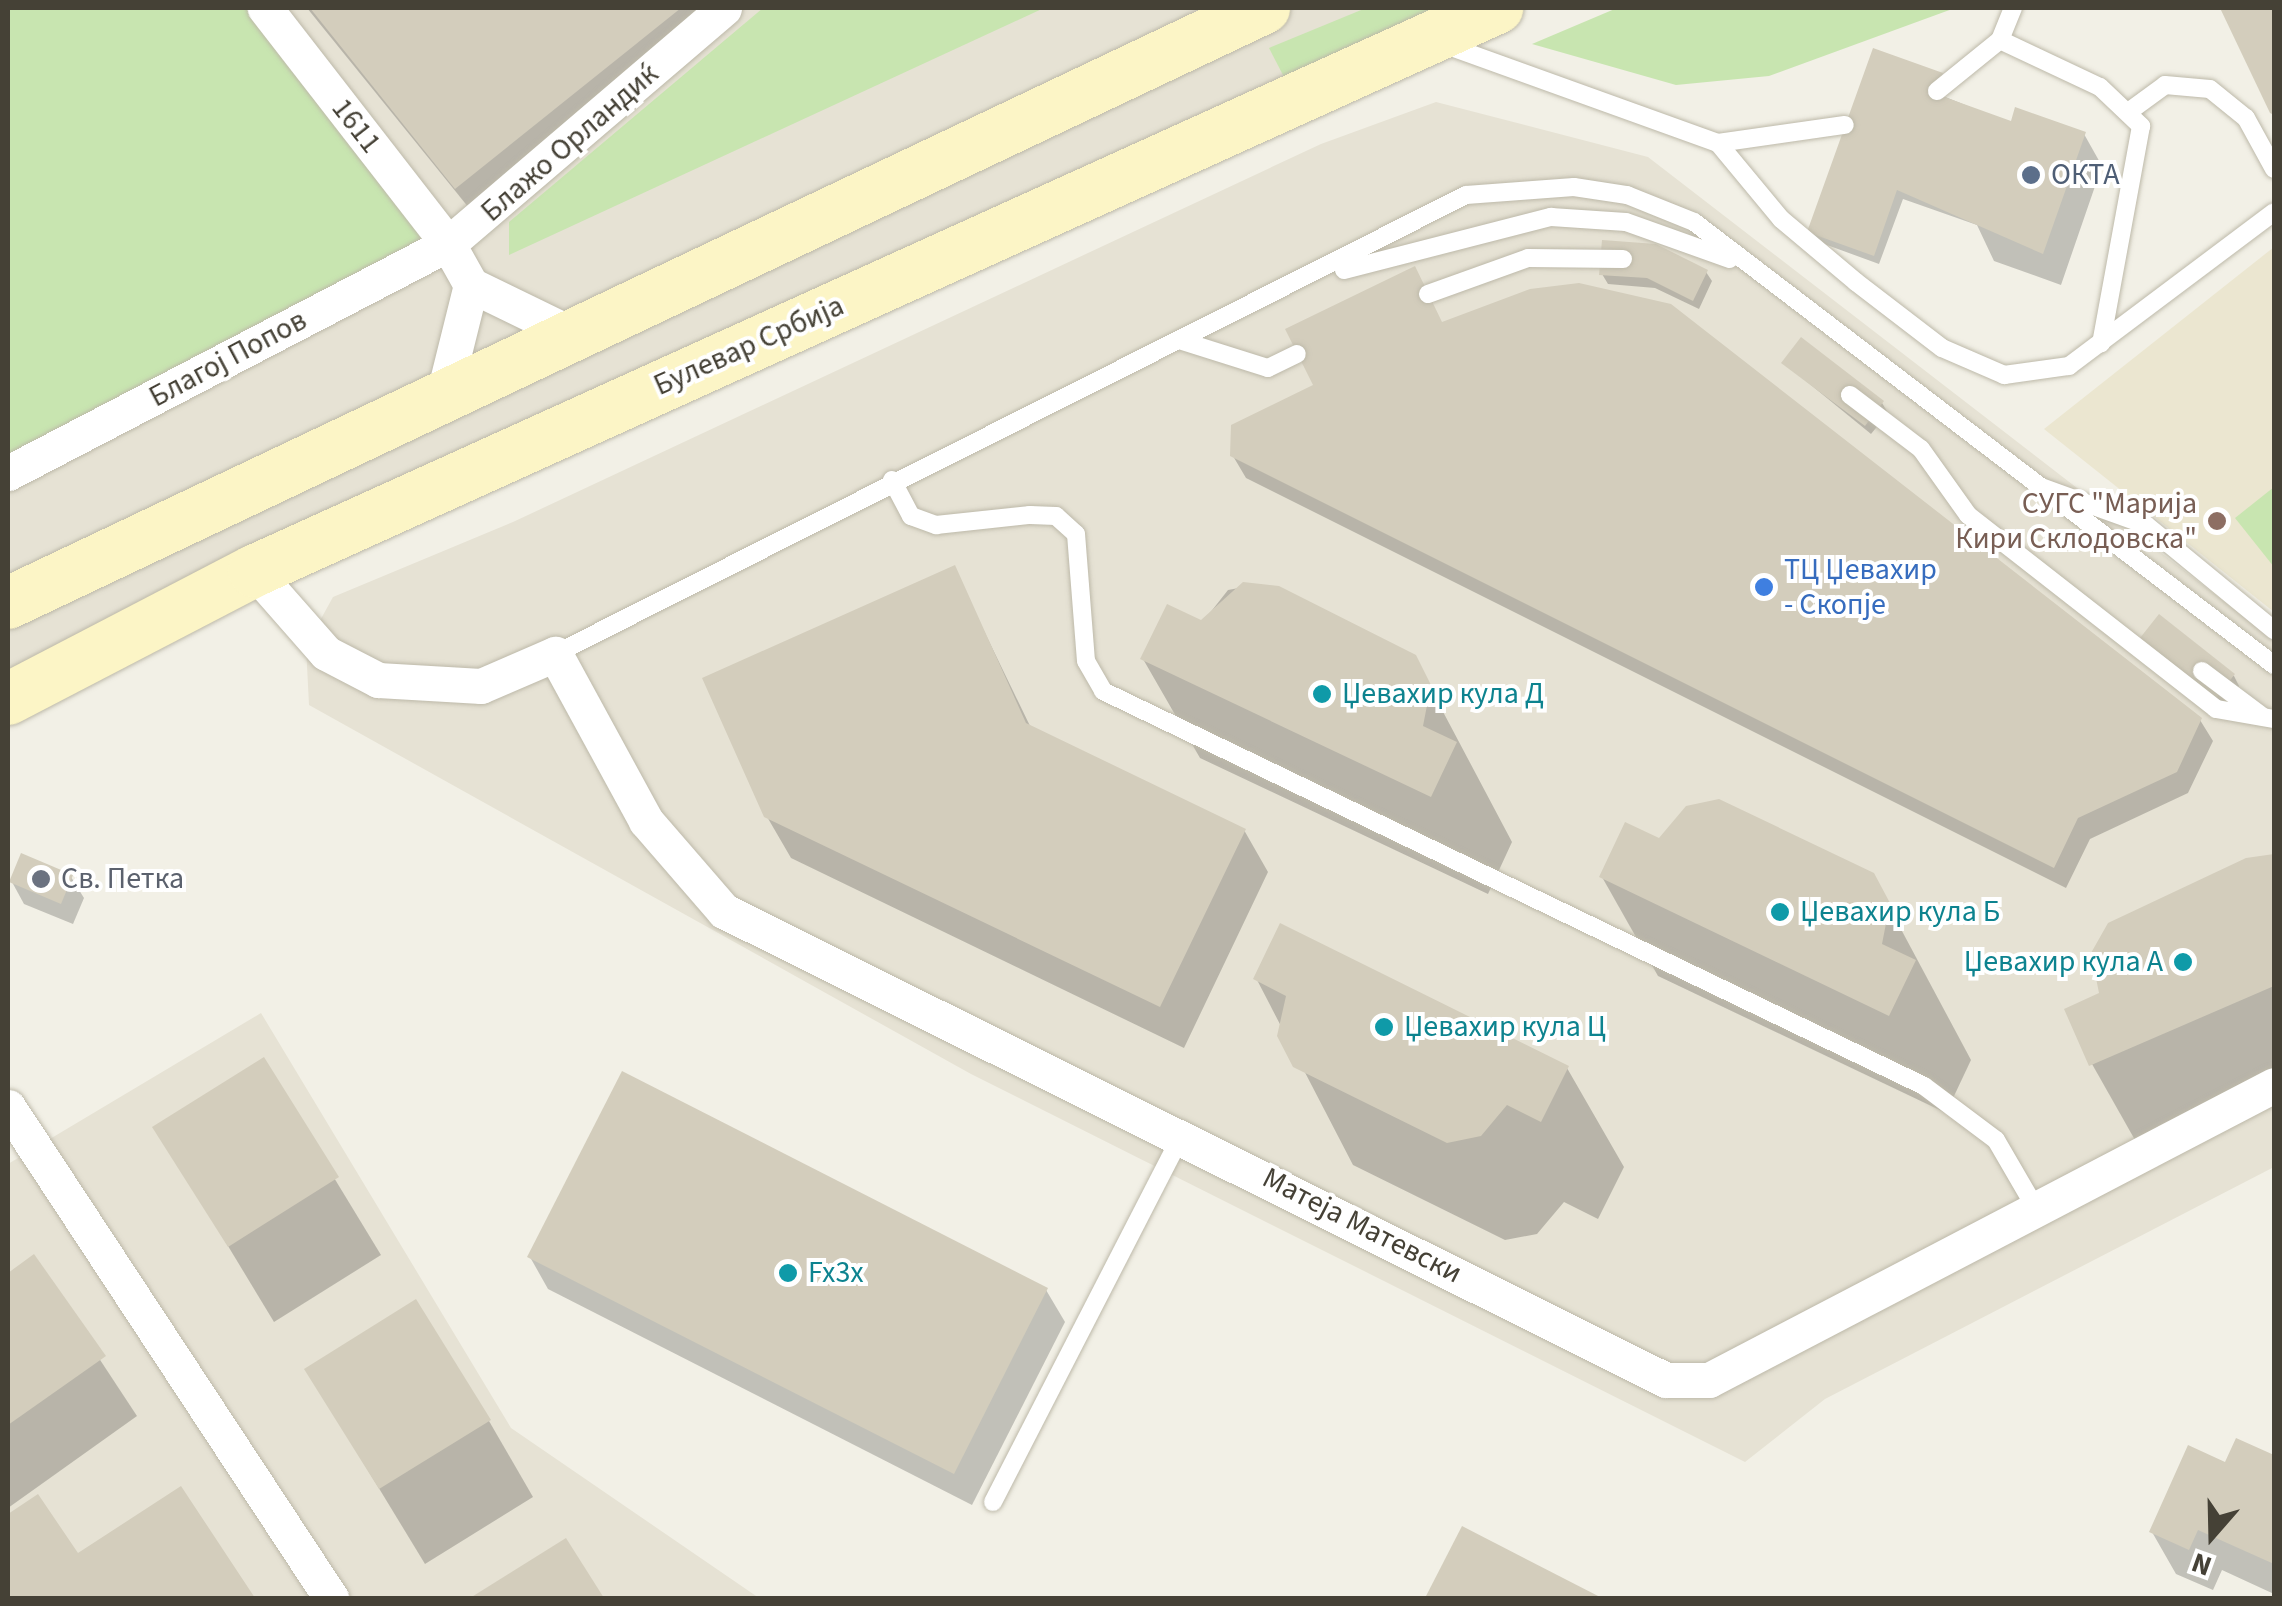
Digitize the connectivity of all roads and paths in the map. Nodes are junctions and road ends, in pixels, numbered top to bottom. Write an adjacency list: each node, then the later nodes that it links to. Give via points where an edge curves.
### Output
1 (265, 8): 14 (street, 1611)
2 (724, 8): 14 (street, Блажо Орландиќ)
3 (1264, 8): 20 (street)
4 (1497, 8): 6 (street, Булевар Србија)
5 (2012, 8): 7 (lane)
6 (1429, 38): 11 (lane); 29 (street, Булевар Србија)
7 (2000, 40): 8 (lane); 9 (lane)
8 (1936, 91)
9 (2131, 110): 12 (lane, via 2165,85 2210,89 2246,118); 22 (lane, via 2141,126)
10 (1845, 125): 11 (lane)
11 (1718, 143): 22 (lane, via 1781,219 1942,348 2004,375 2038,374)
12 (2274, 169)
13 (2274, 212): 22 (lane)
14 (448, 244): 18 (street); 26 (street, Благој Попов)
15 (1623, 258): 19 (lane, via 1528,258)
16 (1744, 264): 17 (lane, via 1626,222 1551,217); 17 (lane, via 1694,222 1627,195 1520,187 1466,195); 28 (lane)
17 (1310, 280): 21 (lane)
18 (471, 285): 20 (street); 24 (street)
19 (1428, 294)
20 (568, 332): 24 (street)
21 (1179, 340): 23 (lane, via 1268,368); 27 (lane)
22 (2101, 343)
23 (1297, 354)
24 (444, 392): 30 (street)
25 (1850, 395): 36 (lane, via 1920,449 1968,514 2216,710)
26 (8, 474)
27 (892, 480): 32 (lane); 40 (lane, via 910,516 936,525 1030,514 1056,516 1076,534 1086,662 1103,690 1924,1086 1996,1140)
28 (2022, 480): 31 (lane, via 2146,525); 33 (lane)
29 (254, 571): 32 (street, via 326,653 378,680 480,686); 35 (street, Булевар Србија)
30 (8, 602)
31 (2274, 630)
32 (554, 654): 39 (street, Матеја Матевски, via 646,821 724,911)
33 (2274, 665)
34 (2202, 671): 36 (lane)
35 (8, 698)
36 (2271, 719)
37 (2274, 1085): 40 (street, Матеја Матевски)
38 (8, 1108): 42 (street)
39 (1182, 1133): 40 (street, Матеја Матевски, via 1666,1380 1709,1380); 41 (lane)
40 (2035, 1207)
41 (993, 1502)
42 (332, 1598)

